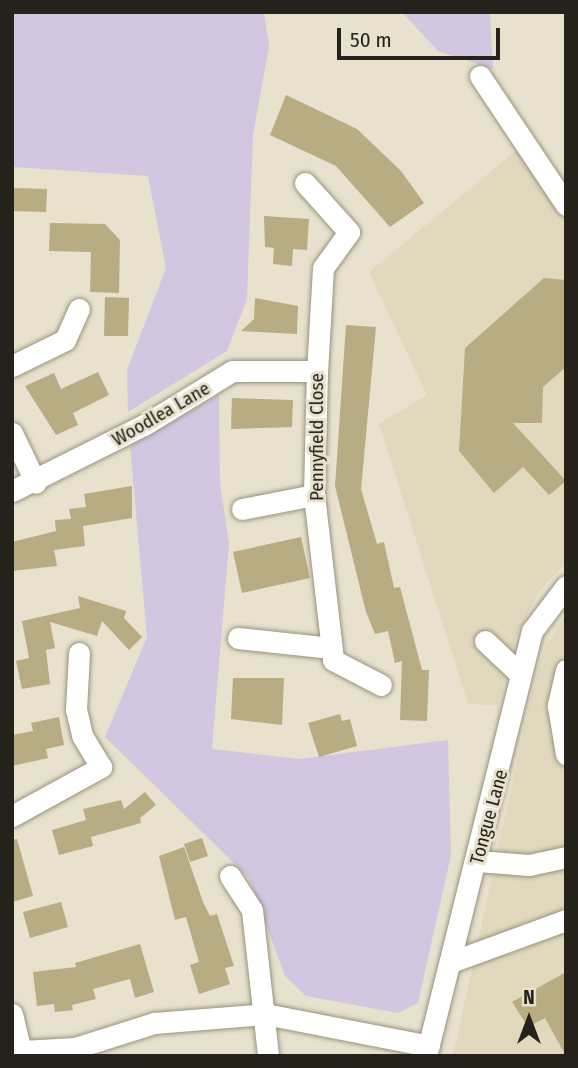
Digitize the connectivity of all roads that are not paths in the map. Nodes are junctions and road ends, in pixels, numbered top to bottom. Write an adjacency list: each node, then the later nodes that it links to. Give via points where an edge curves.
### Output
1 (480, 76): 3 (street)
2 (305, 183): 6 (street, Pennyfield Close, via 349,232 323,268)
3 (566, 205)
4 (79, 309): 5 (street, via 65,340)
5 (12, 366)
6 (317, 371): 8 (street, Woodlea Lane, via 232,371); 10 (street, Pennyfield Close)
7 (12, 433): 8 (street)
8 (36, 483): 9 (street, Woodlea Lane)
9 (12, 491)
10 (314, 495): 11 (street); 15 (street, Pennyfield Close)
11 (242, 509)
12 (566, 586): 18 (street, Tongue Lane, via 531,631)
13 (238, 638): 15 (street)
14 (485, 641): 18 (street)
15 (331, 649): 19 (street, via 333,660)
16 (79, 653): 21 (street, via 76,710 82,735 101,767)
17 (566, 670): 20 (street, via 558,706)
18 (520, 674): 23 (street, Tongue Lane)
19 (381, 685)
20 (566, 754)
21 (12, 816)
22 (566, 856): 23 (street, via 551,863 506,866)
23 (477, 861): 26 (street, Tongue Lane)
24 (230, 876): 28 (street, via 252,910)
25 (566, 920): 26 (street)
26 (451, 962): 29 (street, Tongue Lane)
27 (12, 1014): 30 (street)
28 (265, 1014): 29 (street); 30 (street, via 154,1023 75,1048); 31 (street)
29 (427, 1051)
30 (22, 1054)
31 (268, 1056)

